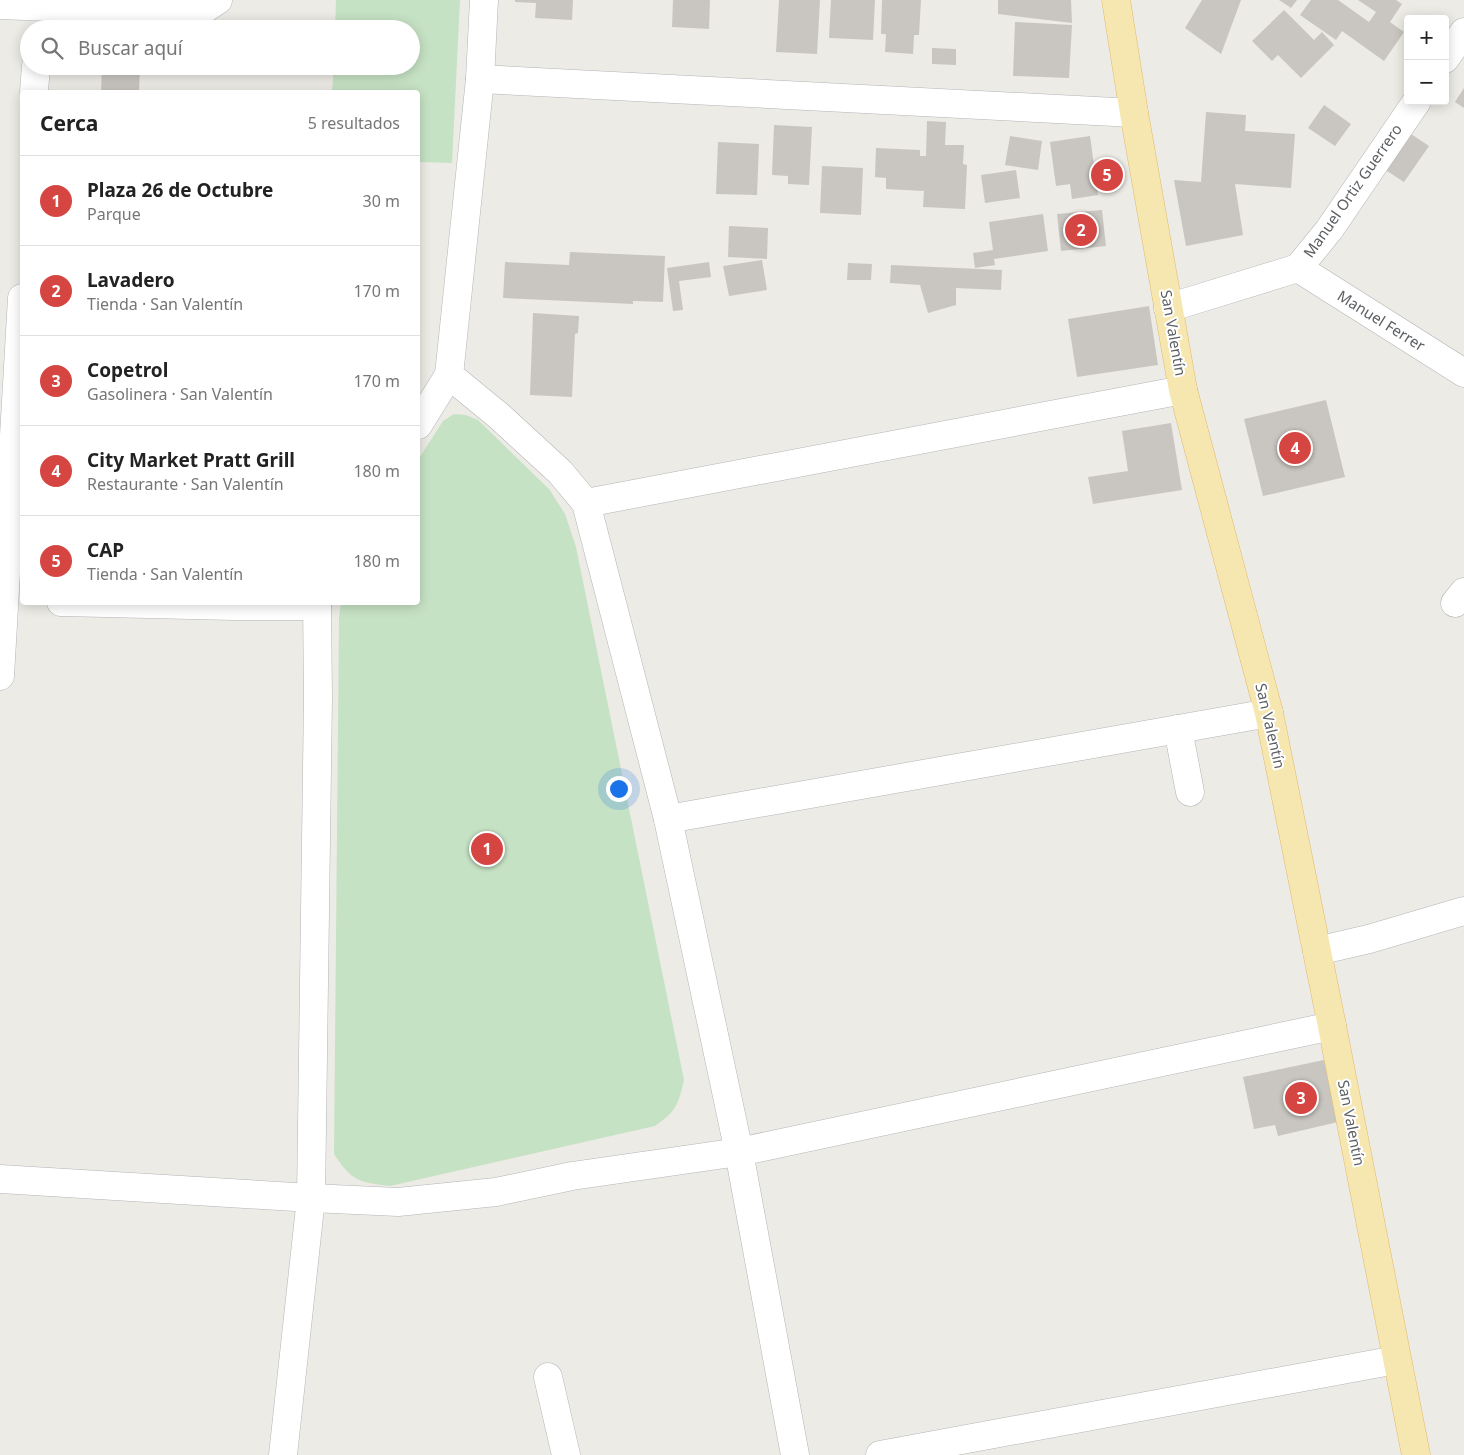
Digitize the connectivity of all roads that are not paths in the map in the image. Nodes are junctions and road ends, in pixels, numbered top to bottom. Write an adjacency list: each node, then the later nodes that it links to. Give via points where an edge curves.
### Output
1 (218, 0): 5 (street, via 198,13)
2 (484, 0): 9 (street)
3 (1116, 0): 12 (main road, San Valentín)
4 (0, 5): 5 (street)
5 (39, 12)
6 (1464, 32): 7 (street)
7 (1449, 53)
8 (35, 75): 10 (street)
9 (480, 79): 12 (street); 17 (street)
10 (34, 90)
11 (1414, 105): 13 (street, Manuel Ortiz Guerrero, via 1329,230)
12 (1134, 113): 14 (main road, San Valentín)
13 (1298, 268): 14 (street, Manuel Ortiz Guerrero); 16 (street, Manuel Ferrer)
14 (1168, 308): 18 (main road, San Valentín)
15 (20, 345): 21 (street)
16 (1464, 374)
17 (448, 375): 19 (street); 20 (street, via 560,472)
18 (1183, 390): 20 (street); 26 (main road, San Valentín)
19 (420, 422)
20 (586, 503): 29 (street)
21 (9, 601): 25 (street)
22 (183, 605): 23 (street)
23 (270, 605)
24 (317, 605): 35 (street)
25 (0, 676)
26 (1269, 713): 27 (street); 31 (main road, San Valentín)
27 (1178, 729): 28 (street); 29 (street)
28 (1190, 792)
29 (668, 819): 33 (street)
30 (1464, 911): 31 (street)
31 (1317, 951): 32 (main road, San Valentín)
32 (1332, 1026): 33 (street); 36 (main road, San Valentín)
33 (738, 1152): 35 (street, via 572,1176 496,1192 398,1202); 40 (street)
34 (0, 1179): 35 (street)
35 (311, 1198): 38 (street)
36 (1396, 1360): 41 (street); 42 (main road, San Valentín)
37 (548, 1377): 39 (street)
38 (282, 1455)
39 (566, 1455)
40 (795, 1455)
41 (880, 1455)
42 (1416, 1455)

